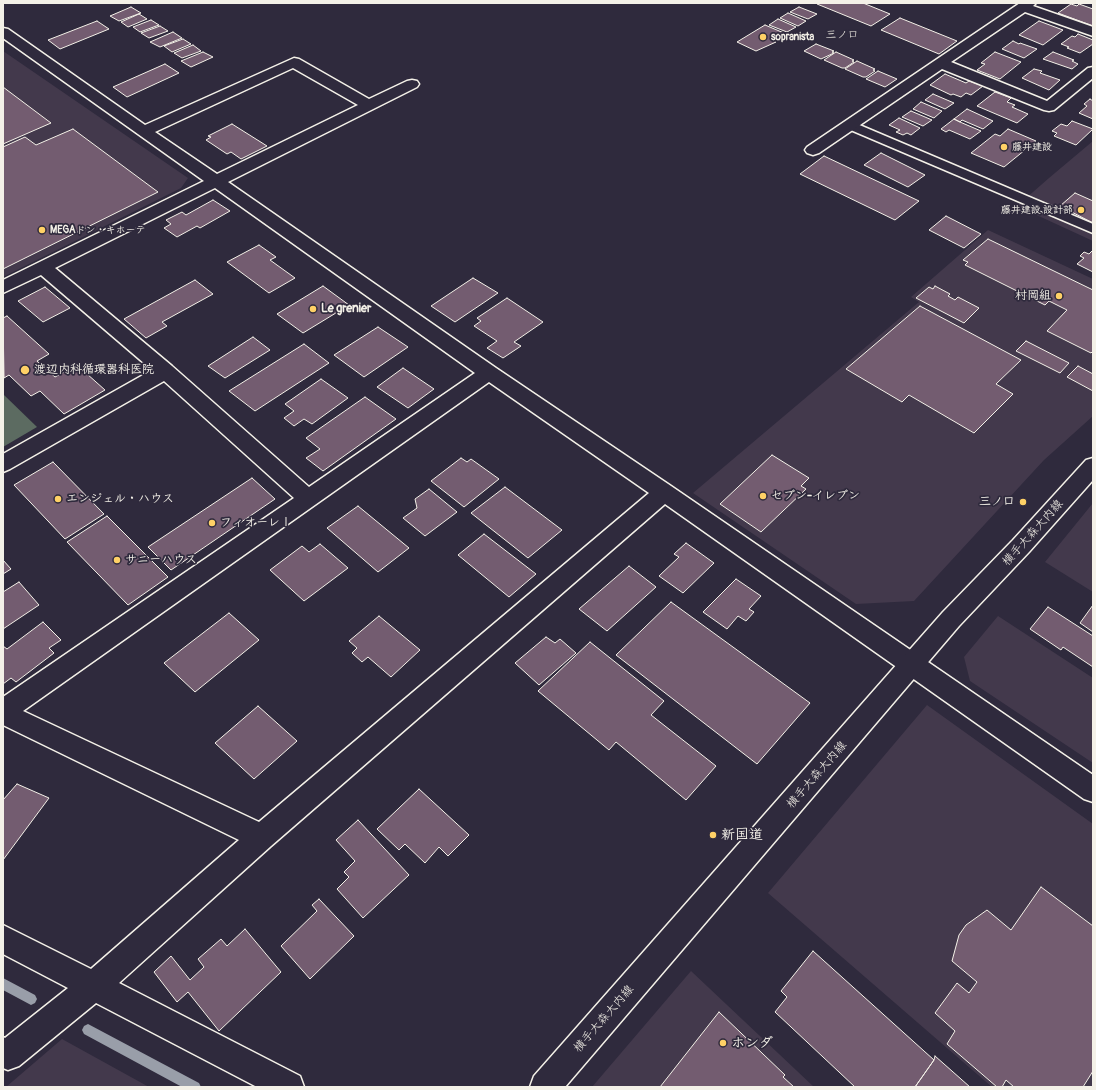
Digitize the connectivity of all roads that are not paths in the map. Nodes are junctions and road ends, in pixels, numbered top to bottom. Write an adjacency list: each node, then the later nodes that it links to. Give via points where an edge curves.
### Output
1 (1026, 5): 3 (street); 4 (street)
2 (3, 32): 9 (street)
3 (1093, 32)
4 (941, 63): 5 (street, via 1049,107); 8 (street)
5 (1093, 71)
6 (412, 84): 7 (street)
7 (370, 106): 9 (street, via 294,62); 11 (street)
8 (850, 125): 10 (street); 12 (lane)
9 (146, 130): 11 (street)
10 (813, 150)
11 (217, 181): 13 (street); 16 (street)
12 (1093, 229)
13 (43, 266): 14 (street); 15 (street)
14 (3, 287)
15 (165, 371): 17 (street); 20 (street)
16 (489, 373): 19 (street); 20 (street)
17 (3, 464)
18 (1093, 466): 21 (street, 横手大森大内線, via 951,620)
19 (664, 492): 21 (street); 24 (street)
20 (308, 498): 22 (street)
21 (914, 664): 23 (street); 29 (street, 横手大森大内線)
22 (3, 712): 24 (street)
23 (1093, 790)
24 (262, 837): 26 (street)
25 (3, 939): 26 (street)
26 (94, 986): 27 (street, via 8,1055); 28 (street)
27 (3, 1052)
28 (289, 1087)
29 (545, 1087)

